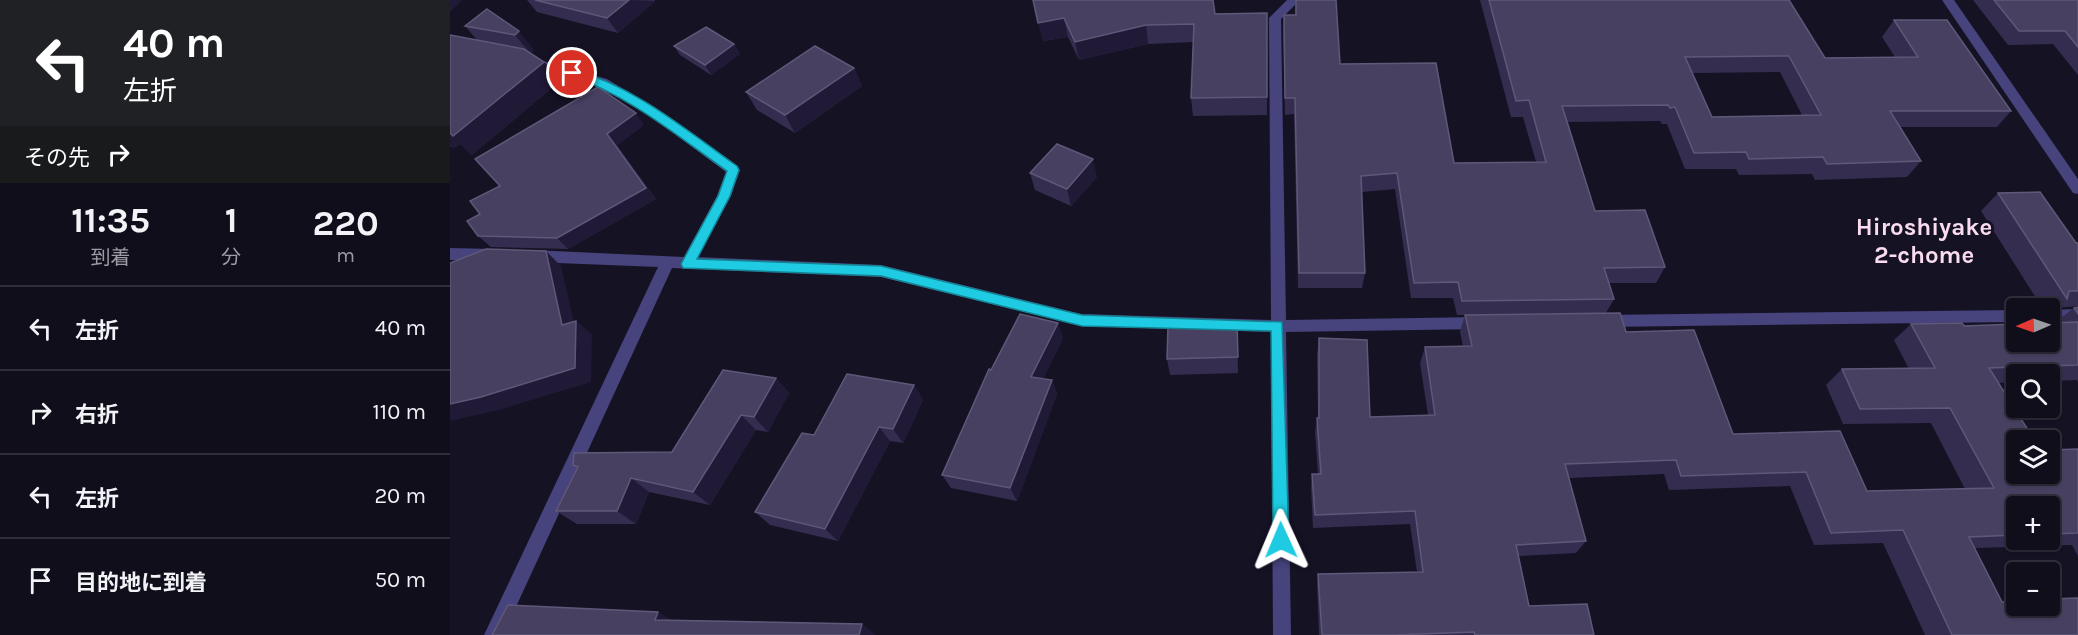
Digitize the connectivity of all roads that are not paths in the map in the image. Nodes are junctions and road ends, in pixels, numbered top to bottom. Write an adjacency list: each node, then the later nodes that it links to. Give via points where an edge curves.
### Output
1 (1294, 0): 13 (street, via 1275,18)
2 (1948, 0): 4 (street)
3 (514, 58): 7 (street, via 603,82 733,170 724,196)
4 (2078, 189)
5 (450, 254): 6 (street, via 647,259)
6 (667, 263): 7 (street); 14 (street)
7 (687, 264): 13 (street, via 881,271 1082,320)
8 (2078, 315): 10 (street)
9 (2006, 316): 11 (street)
10 (2060, 316)
11 (1587, 322)
12 (1492, 323): 13 (street)
13 (1278, 326): 15 (street)
14 (493, 635)
15 (1282, 635)

